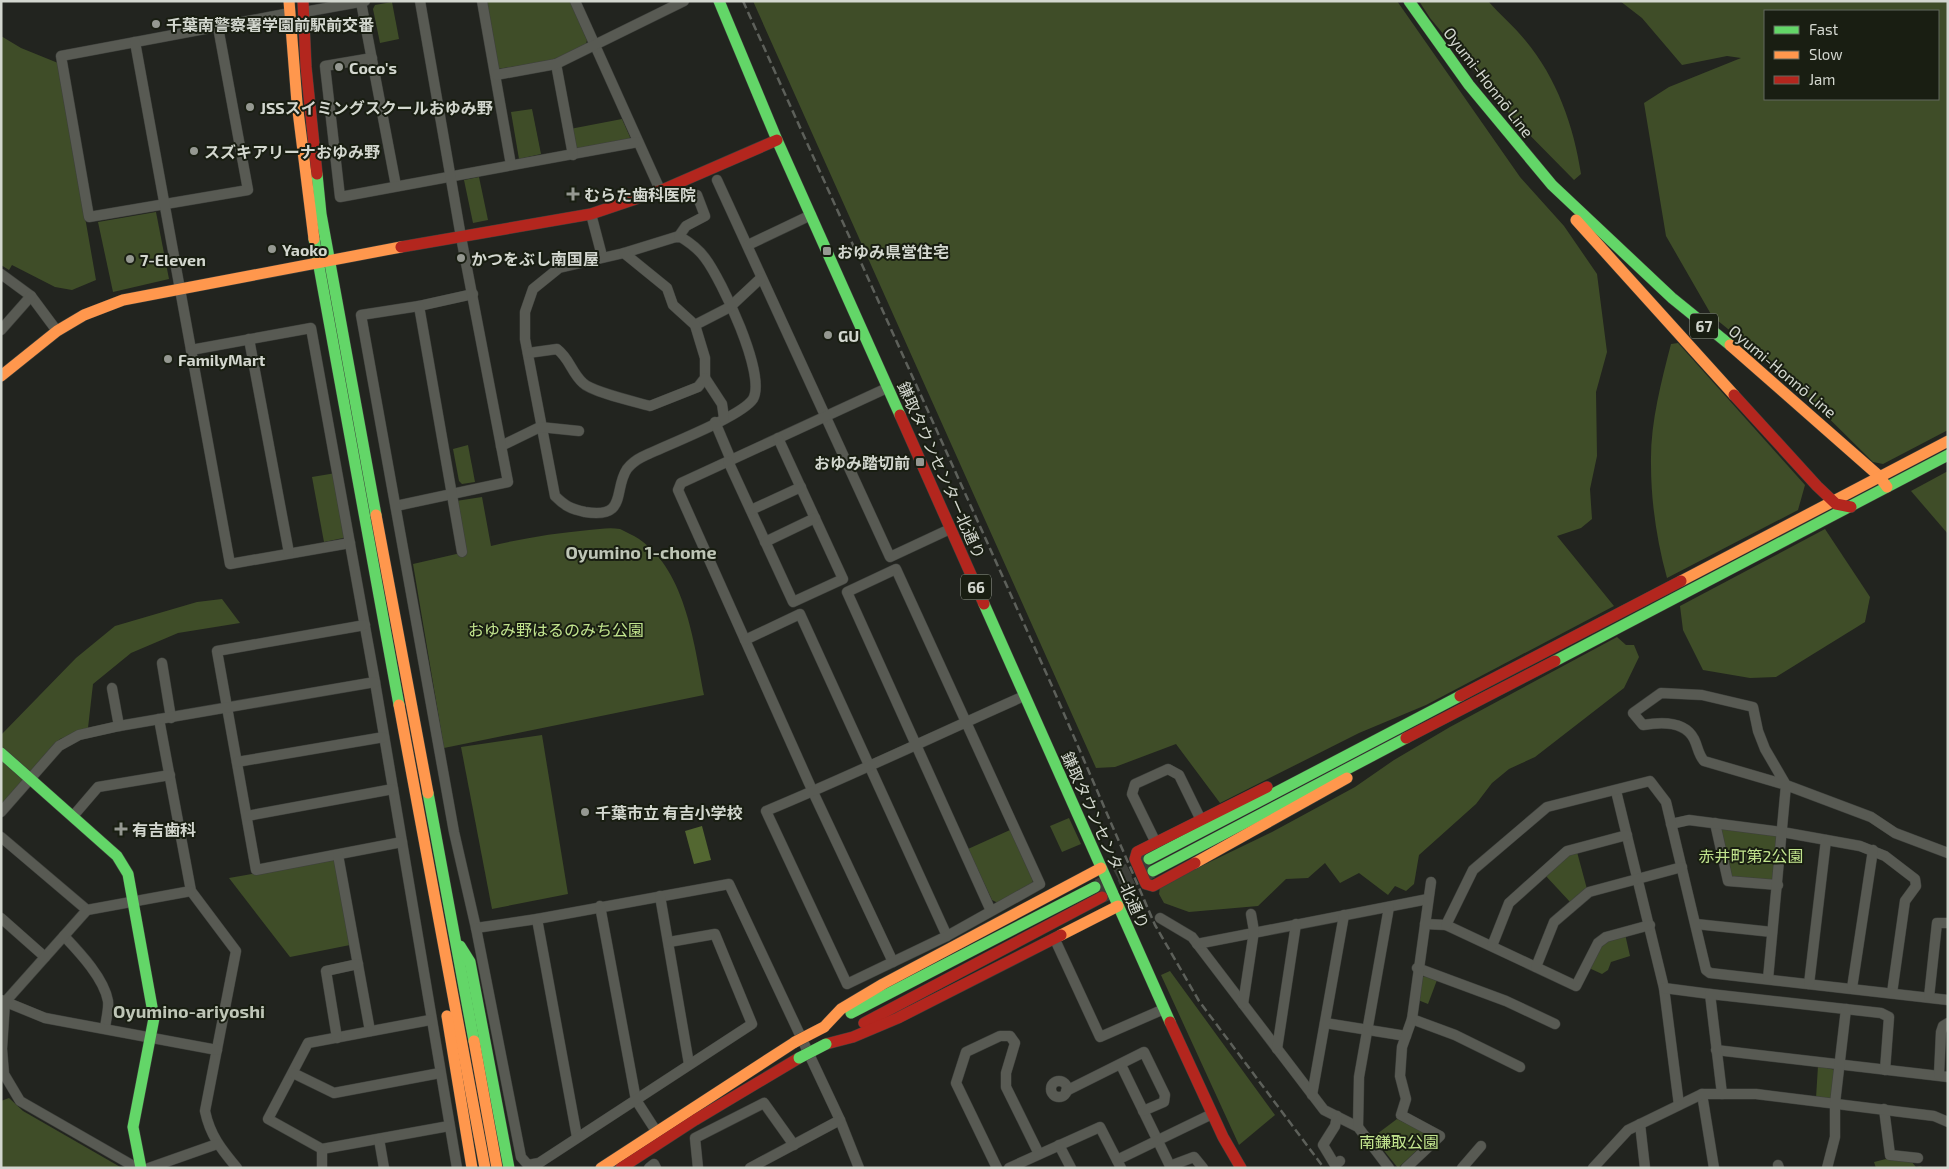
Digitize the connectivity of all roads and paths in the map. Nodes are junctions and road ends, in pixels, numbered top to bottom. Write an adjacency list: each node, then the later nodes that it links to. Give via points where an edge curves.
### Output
1 (289, 1): 11 (street)
2 (365, 1): 8 (street)
3 (420, 1): 23 (street)
4 (482, 1): 17 (street)
5 (684, 1): 14 (street)
6 (719, 1): 18 (street, 鎌取タウンセンター北通り / 66)
7 (1409, 1): 21 (street, Oyumi-Honnō Line / 67, via 1469,85)
8 (361, 2): 10 (street); 15 (street)
9 (578, 2): 14 (street)
10 (304, 7): 36 (street, via 315,170)
11 (290, 14): 12 (street); 37 (street, via 305,181)
12 (218, 27): 13 (street); 28 (street, via 248,190)
13 (135, 42): 28 (street); 28 (street, via 61,56 89,217)
14 (593, 45): 16 (street); 19 (street)
15 (372, 58): 25 (street); 25 (street, via 325,66 340,197)
16 (556, 64): 17 (street); 20 (street)
17 (496, 75): 22 (street)
18 (777, 140): 26 (street); 30 (street, 鎌取タウンセンター北通り / 66)
19 (638, 142): 20 (street); 26 (street)
20 (573, 155): 22 (street)
21 (1528, 157): 63 (street, Oyumi-Honnō Line / 67, via 1628,259); 67 (street, Oyumi-Honnō Line / 67, via 1596,244)
22 (511, 165): 23 (street)
23 (451, 177): 25 (street); 32 (street)
24 (718, 180): 33 (street)
25 (396, 186)
26 (661, 192): 29 (street)
27 (697, 195): 31 (street, via 705,216 686,226)
28 (164, 204): 40 (street)
29 (592, 214): 32 (street); 35 (street)
30 (811, 215): 33 (street); 53 (street, 鎌取タウンセンター北通り / 66)
31 (679, 236): 34 (street); 44 (street, via 706,258)
32 (461, 237): 36 (street); 41 (street)
33 (748, 245): 39 (street)
34 (624, 253): 35 (street); 45 (street, via 667,288 673,305)
35 (602, 256): 50 (street, via 559,268 533,289 525,312)
36 (330, 260): 37 (street); 148 (street)
37 (317, 262): 40 (street); 152 (street)
38 (1, 274): 42 (street)
39 (761, 278): 44 (street); 54 (street)
40 (180, 289): 47 (street, via 123,300); 49 (street)
41 (473, 294): 43 (street); 60 (street)
42 (31, 296): 46 (street); 47 (street)
43 (419, 306): 66 (street); 68 (street, via 362,315)
44 (730, 307): 45 (street); 55 (street, via 752,355 756,387 753,398 746,405)
45 (695, 325): 52 (street, via 705,358)
46 (1, 330)
47 (57, 331): 51 (street)
48 (250, 339): 49 (street); 74 (street, via 312,328); 76 (street)
49 (191, 350): 76 (street, via 230,564)
50 (528, 353): 52 (street, via 557,349 567,357 584,385 650,406 698,387); 56 (street)
51 (1, 376)
52 (705, 378): 55 (street, via 722,404)
53 (887, 388): 54 (street); 72 (street, 鎌取タウンセンター北通り / 66)
54 (826, 416): 58 (street); 72 (street, via 890,557)
55 (720, 420): 56 (street, via 631,464 625,471 619,498 612,508 599,514 567,508 555,496); 62 (street)
56 (540, 427): 57 (street); 60 (street)
57 (579, 431)
58 (778, 438): 62 (street); 64 (street)
59 (1948, 441): 63 (street)
60 (501, 446): 66 (street, via 508,482)
61 (1948, 456): 65 (street)
62 (729, 460): 70 (street); 79 (street, via 681,483 678,490)
63 (1879, 476): 65 (street, Oyumi-Honnō Line / 67); 67 (street)
64 (801, 487): 70 (street); 71 (street)
65 (1887, 487): 69 (street)
66 (451, 494): 68 (street); 75 (street)
67 (1831, 501): 69 (street); 77 (street)
68 (396, 506): 143 (street, via 454,832)
69 (1851, 507): 77 (street)
70 (751, 510): 73 (street)
71 (815, 518): 73 (street); 73 (street, via 843,579 793,602)
72 (950, 529): 83 (street, 鎌取タウンセンター北通り / 66)
73 (765, 542)
74 (350, 543): 76 (street); 78 (street)
75 (462, 552)
76 (288, 553)
77 (1708, 572): 91 (street)
78 (365, 625): 81 (street); 84 (street, via 217,651)
79 (745, 640): 94 (street, via 800,614); 100 (street)
80 (162, 663): 85 (street)
81 (375, 682): 84 (street); 89 (street)
82 (112, 688): 88 (street)
83 (1024, 696): 87 (street); 118 (street, 鎌取タウンセンター北通り / 66)
84 (226, 707): 85 (street); 93 (street)
85 (170, 718): 86 (street)
86 (159, 719): 88 (street); 95 (street)
87 (966, 722): 90 (street); 90 (street, via 896,569 847,592); 131 (street, via 1040,884)
88 (119, 726): 96 (street, via 68,740)
89 (384, 737): 93 (street); 98 (street)
90 (916, 743): 94 (street); 131 (street)
91 (1380, 745): 104 (street, via 1356,745); 112 (street, via 1361,769 1149,887 1135,855); 116 (street); 119 (street)
92 (1, 753): 96 (street)
93 (237, 762): 103 (street)
94 (868, 767): 100 (street); 147 (street)
95 (170, 775): 102 (street, via 98,787); 123 (street)
96 (31, 778): 101 (street); 102 (street)
97 (1786, 785): 97 (street, via 1765,749 1753,707 1702,695 1661,693 1633,713 1643,725 1660,722 1683,727 1694,738 1704,761); 107 (street); 114 (street, via 1870,817 1895,833)
98 (393, 789): 103 (street); 111 (street)
99 (1616, 790): 106 (street, via 1650,781 1666,802); 108 (street); 142 (street, via 1547,807 1473,870)
100 (813, 792): 155 (street); 155 (street, via 766,811 848,984)
101 (1, 812)
102 (74, 815): 126 (street, via 117,856 128,874)
103 (247, 816): 115 (street, via 256,870)
104 (1201, 820): 112 (street); 112 (street, via 1179,775 1168,769 1135,784 1132,794)
105 (1715, 823): 106 (street, via 1690,820); 107 (street); 122 (street, via 1728,881)
106 (1671, 824): 117 (street)
107 (1782, 832): 110 (street); 122 (street)
108 (1627, 835): 120 (street); 153 (street, via 1567,851 1509,903)
109 (1, 837): 130 (street)
110 (1826, 840): 113 (street); 160 (street)
111 (402, 842): 115 (street); 172 (street)
112 (1156, 843)
113 (1873, 850): 162 (street); 164 (street, via 1915,879 1916,886 1905,901)
114 (1948, 853)
115 (338, 855): 156 (street)
116 (1149, 859)
117 (1682, 867): 120 (street); 140 (street)
118 (1101, 868): 128 (street, 鎌取タウンセンター北通り / 66); 176 (street, via 883,984 841,1009)
119 (1153, 870)
120 (1639, 879): 141 (street); 157 (street, via 1589,892 1554,922)
121 (1431, 882): 125 (street)
122 (1778, 885): 145 (street)
123 (191, 891): 126 (street); 185 (street, via 236,951)
124 (660, 896): 127 (street); 149 (street); 206 (street, via 729,884)
125 (1428, 899): 129 (street); 139 (street)
126 (134, 902): 130 (street); 181 (street, via 154,1008)
127 (600, 906): 136 (street); 199 (street)
128 (1118, 906): 169 (street, 鎌取タウンセンター北通り / 66); 183 (street, via 898,1018 853,1037)
129 (1389, 907): 133 (street); 178 (street)
130 (87, 910): 146 (street)
131 (991, 910): 147 (street)
132 (1251, 914): 144 (street)
133 (1344, 915): 138 (street); 173 (street)
134 (1, 918): 154 (street)
135 (1160, 918): 151 (street, via 1192,937)
136 (537, 919): 143 (street); 212 (street)
137 (1948, 923): 165 (street, via 1937,923)
138 (1296, 924): 144 (street); 184 (street)
139 (1425, 924): 142 (street); 158 (street)
140 (1696, 924): 145 (street); 159 (street, via 1706,970)
141 (1650, 925): 157 (street, via 1606,937 1598,943 1576,986); 161 (street)
142 (1446, 926): 153 (street)
143 (476, 928): 212 (street, via 522,1157 528,1165 539,1163)
144 (1254, 931): 151 (street); 168 (street)
145 (1772, 932): 159 (street)
146 (64, 936): 154 (street); 177 (street, via 85,957 105,992 108,1007)
147 (946, 936): 155 (street)
148 (456, 942): 234 (street); 235 (street, via 470,962)
149 (669, 942): 187 (street); 187 (street, via 715,934 752,1024)
150 (1057, 944): 169 (street, via 1100,1037)
151 (1197, 944): 168 (street)
152 (443, 945): 232 (street, via 439,969); 233 (street)
153 (1492, 946): 157 (street)
154 (46, 957): 167 (street)
155 (893, 962)
156 (358, 964): 179 (street); 182 (street, via 326,971)
157 (1536, 967)
158 (1417, 968): 171 (street); 175 (street, via 1506,1001)
159 (1768, 979): 160 (street)
160 (1809, 984): 162 (street)
161 (1664, 988): 163 (street); 201 (street)
162 (1852, 988): 164 (street)
163 (1710, 994): 170 (street); 186 (street)
164 (1892, 994): 165 (street)
165 (1929, 997): 166 (street)
166 (1948, 1000)
167 (3, 1001): 177 (street, via 45,1018); 225 (street, via 4,1074 20,1101)
168 (1243, 1004): 184 (street)
169 (1164, 1009): 204 (street, 鎌取タウンセンター北通り / 66)
170 (1846, 1010): 189 (street); 191 (street, via 1889,1017)
171 (1412, 1019): 180 (street); 190 (street, via 1455,1035)
172 (430, 1020): 179 (street); 193 (street)
173 (1325, 1023): 178 (street); 196 (street)
174 (1948, 1023): 194 (street, via 1942,1032)
175 (1555, 1024)
176 (824, 1027): 183 (street, via 1099,892); 211 (street, bridge)
177 (105, 1028): 181 (street)
178 (1369, 1030): 180 (street); 210 (street, via 1360,1076)
179 (370, 1031): 182 (street)
180 (1406, 1036): 249 (street, via 1400,1076 1406,1099 1401,1115 1440,1136)
181 (150, 1038): 185 (street); 226 (street, via 133,1127)
182 (338, 1038): 192 (street, via 308,1043)
183 (826, 1044): 237 (street, bridge, via 695,1120)
184 (1277, 1049): 196 (street)
185 (217, 1050): 215 (street, via 205,1111 208,1128)
186 (1716, 1050): 189 (street); 198 (street)
187 (689, 1064): 199 (street)
188 (1121, 1065): 195 (street); 203 (street); 203 (street, via 1144,1052 1157,1078 1165,1095 1164,1102)
189 (1840, 1066): 191 (street); 200 (street)
190 (1520, 1067)
191 (1885, 1070): 194 (street)
192 (293, 1073): 193 (street, via 334,1093); 219 (street, via 268,1119)
193 (440, 1073): 209 (street)
194 (1943, 1076)
195 (1066, 1091)
196 (1312, 1094): 205 (street, via 1324,1110)
197 (1702, 1094): 198 (street); 201 (street); 253 (street)
198 (1722, 1094): 200 (street, via 1756,1094)
199 (636, 1100): 211 (street); 212 (street)
200 (1835, 1103): 202 (street); 254 (street, via 1835,1138)
201 (1679, 1105): 208 (street)
202 (1884, 1109): 207 (street, via 1934,1116); 221 (street, via 1890,1155)
203 (1143, 1111): 214 (street)
204 (1212, 1114): 214 (street); 247 (street, 鎌取タウンセンター北通り / 66)
205 (1337, 1116): 210 (street); 222 (street, via 1335,1126 1323,1145 1335,1165)
206 (840, 1120): 216 (street); 242 (street)
207 (1948, 1122)
208 (1640, 1124): 251 (street, via 1628,1130); 252 (street)
209 (449, 1126): 213 (street); 231 (street)
210 (1358, 1127): 248 (street)
211 (656, 1131): 236 (street)
212 (577, 1137)
213 (379, 1139): 219 (street); 230 (street)
214 (1157, 1140): 223 (street); 224 (street)
215 (217, 1144): 227 (street); 228 (street)
216 (794, 1145): 240 (street, via 764,1102 695,1138); 241 (street)
217 (1059, 1145): 220 (street); 223 (street, via 1100,1126); 245 (street)
218 (1481, 1146): 250 (street)
219 (322, 1149): 229 (street)
220 (1039, 1154): 243 (street, via 1006,1087 1006,1073 1014,1044 1010,1036 1000,1036 966,1052 956,1083); 244 (street)
221 (1918, 1158)
222 (1340, 1161)
223 (1119, 1164)
224 (1171, 1167): 246 (street, via 1194,1157)
225 (137, 1168)
226 (141, 1168)
227 (149, 1168)
228 (237, 1168)
229 (322, 1168)
230 (384, 1168)
231 (457, 1168)
232 (472, 1168)
233 (485, 1168)
234 (497, 1168)
235 (509, 1168)
236 (601, 1168)
237 (621, 1168)
238 (649, 1168): 239 (street, via 654,1164)
239 (656, 1168)
240 (698, 1168)
241 (750, 1168)
242 (859, 1168)
243 (997, 1168)
244 (1009, 1168)
245 (1071, 1168)
246 (1203, 1168)
247 (1241, 1168)
248 (1389, 1168)
249 (1406, 1168)
250 (1462, 1168)
251 (1593, 1168)
252 (1645, 1168)
253 (1714, 1168)
254 (1827, 1168)

